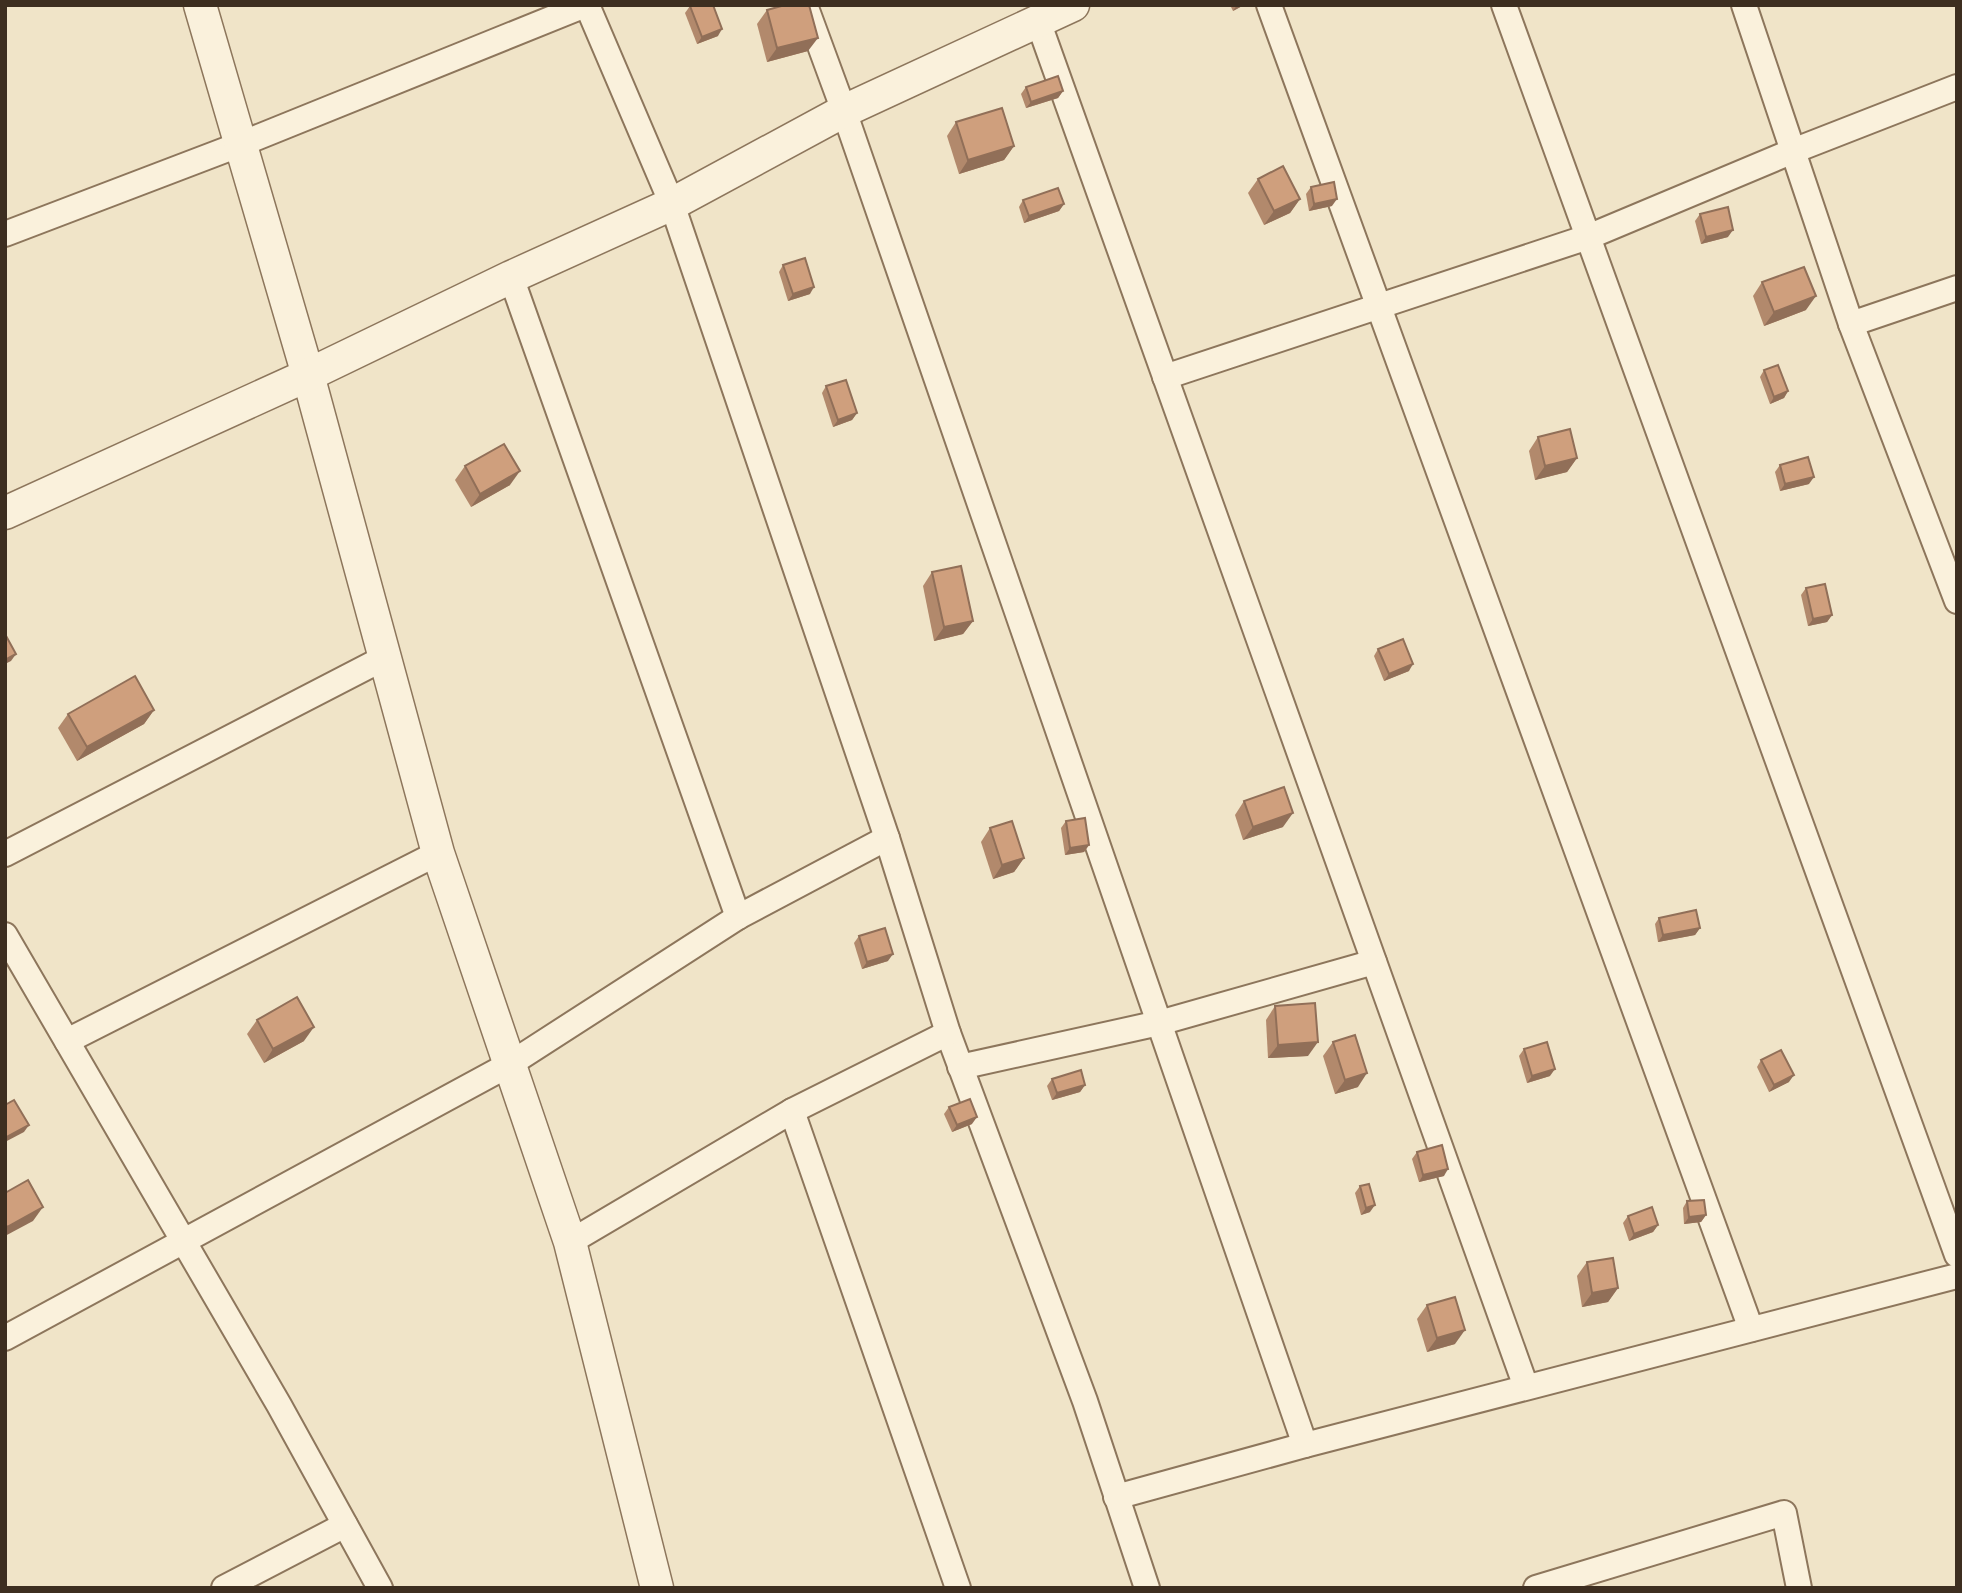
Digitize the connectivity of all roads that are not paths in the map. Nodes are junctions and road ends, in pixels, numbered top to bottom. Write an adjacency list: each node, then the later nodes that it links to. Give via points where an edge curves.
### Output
1 (200, 5): 11 (street)
2 (586, 5): 11 (street); 13 (street)
3 (805, 5): 10 (street)
4 (1073, 5): 8 (street)
5 (1269, 5): 18 (street)
6 (1504, 5): 15 (street)
7 (1744, 5): 12 (street)
8 (1038, 22): 10 (street); 21 (street)
9 (1957, 87): 12 (street)
10 (844, 111): 13 (street); 31 (street)
11 (241, 144): 14 (street); 20 (street)
12 (1793, 151): 15 (street); 19 (street)
13 (672, 204): 16 (street); 25 (street)
14 (5, 234)
15 (1588, 237): 18 (street); 39 (street)
16 (511, 277): 20 (street); 28 (street)
17 (1957, 288): 19 (street)
18 (1378, 306): 21 (street); 41 (street)
19 (1851, 324): 23 (street)
20 (308, 375): 22 (street); 24 (street)
21 (1165, 377): 30 (street)
22 (5, 513)
23 (1957, 601)
24 (386, 657): 26 (street); 27 (street)
25 (887, 838): 28 (street); 32 (street)
26 (438, 853): 33 (street); 34 (street)
27 (5, 854)
28 (738, 917): 34 (street)
29 (5, 935): 33 (street)
30 (1374, 962): 31 (street); 43 (street)
31 (1159, 1023): 35 (street); 44 (street)
32 (948, 1033): 35 (street); 36 (street)
33 (67, 1041): 37 (street)
34 (510, 1064): 37 (street); 38 (street)
35 (960, 1067): 45 (street, via 1085,1401)
36 (792, 1111): 38 (street); 50 (street)
37 (183, 1240): 42 (street); 46 (street)
38 (570, 1242): 49 (street)
39 (1957, 1255)
40 (1957, 1276): 41 (street)
41 (1751, 1329): 43 (street)
42 (5, 1338)
43 (1526, 1387): 44 (street)
44 (1305, 1445): 45 (street)
45 (1116, 1497): 51 (street)
46 (345, 1524): 47 (street); 48 (street)
47 (224, 1588)
48 (380, 1588)
49 (657, 1588)
50 (958, 1588)
51 (1147, 1588)
52 (1536, 1588): 53 (street, via 1784,1513)
53 (1799, 1588)

